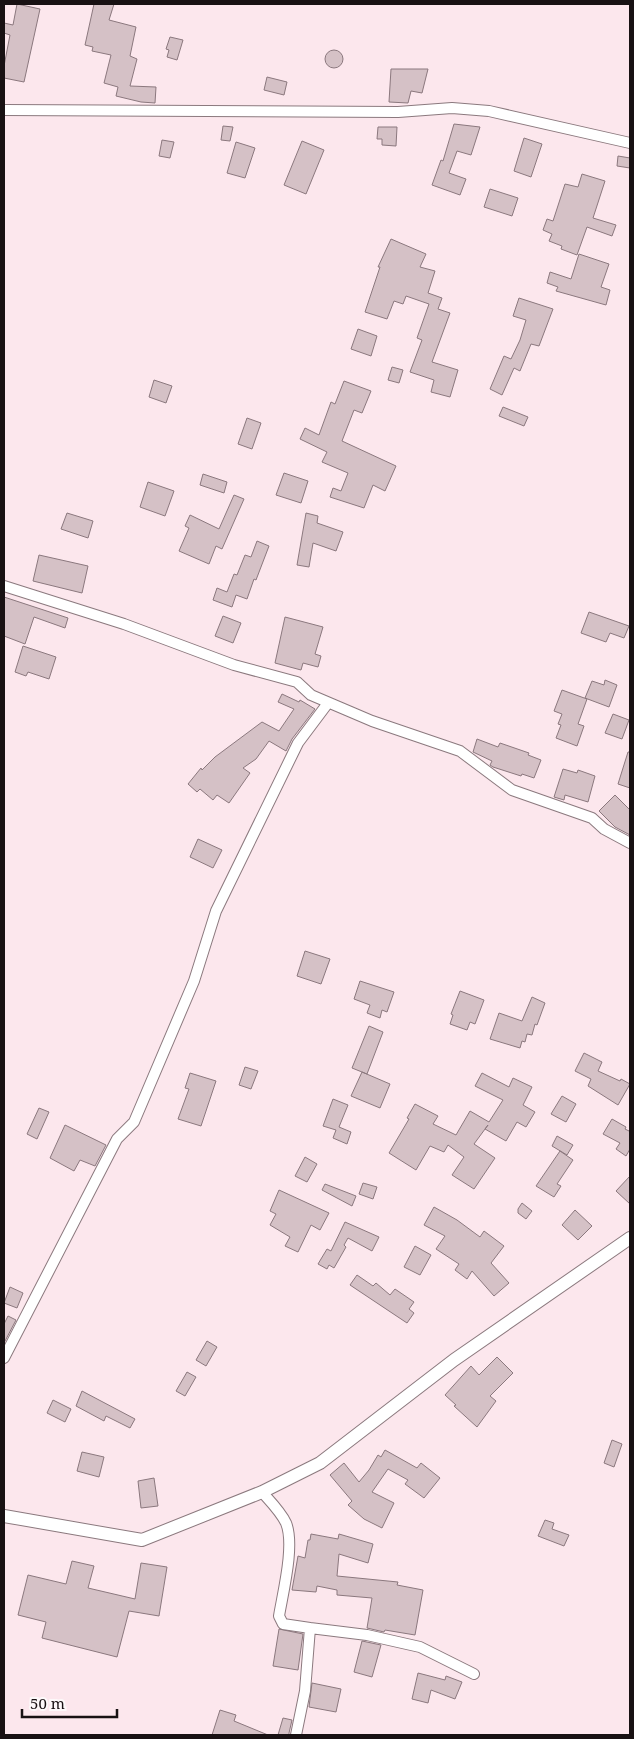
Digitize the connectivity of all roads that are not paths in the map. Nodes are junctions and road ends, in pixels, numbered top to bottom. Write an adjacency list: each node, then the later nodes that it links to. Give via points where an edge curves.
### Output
1 (4, 110): 2 (street, via 398,112 452,108 489,111)
2 (630, 143)
3 (4, 586): 4 (street, via 124,624 234,665 297,682 312,696)
4 (328, 703): 5 (street, via 460,751 512,790 592,818 604,830); 7 (street, via 298,743 216,912 194,981 134,1122 117,1139)
5 (630, 843)
6 (630, 1238): 8 (street, via 454,1360 320,1463)
7 (4, 1358)
8 (262, 1492): 9 (street, via 142,1540); 10 (street, via 285,1521 288,1531 289,1557 279,1616 283,1624)
9 (4, 1516)
10 (310, 1628): 11 (street, via 420,1647); 12 (street, via 305,1691)
11 (474, 1674)
12 (296, 1735)

